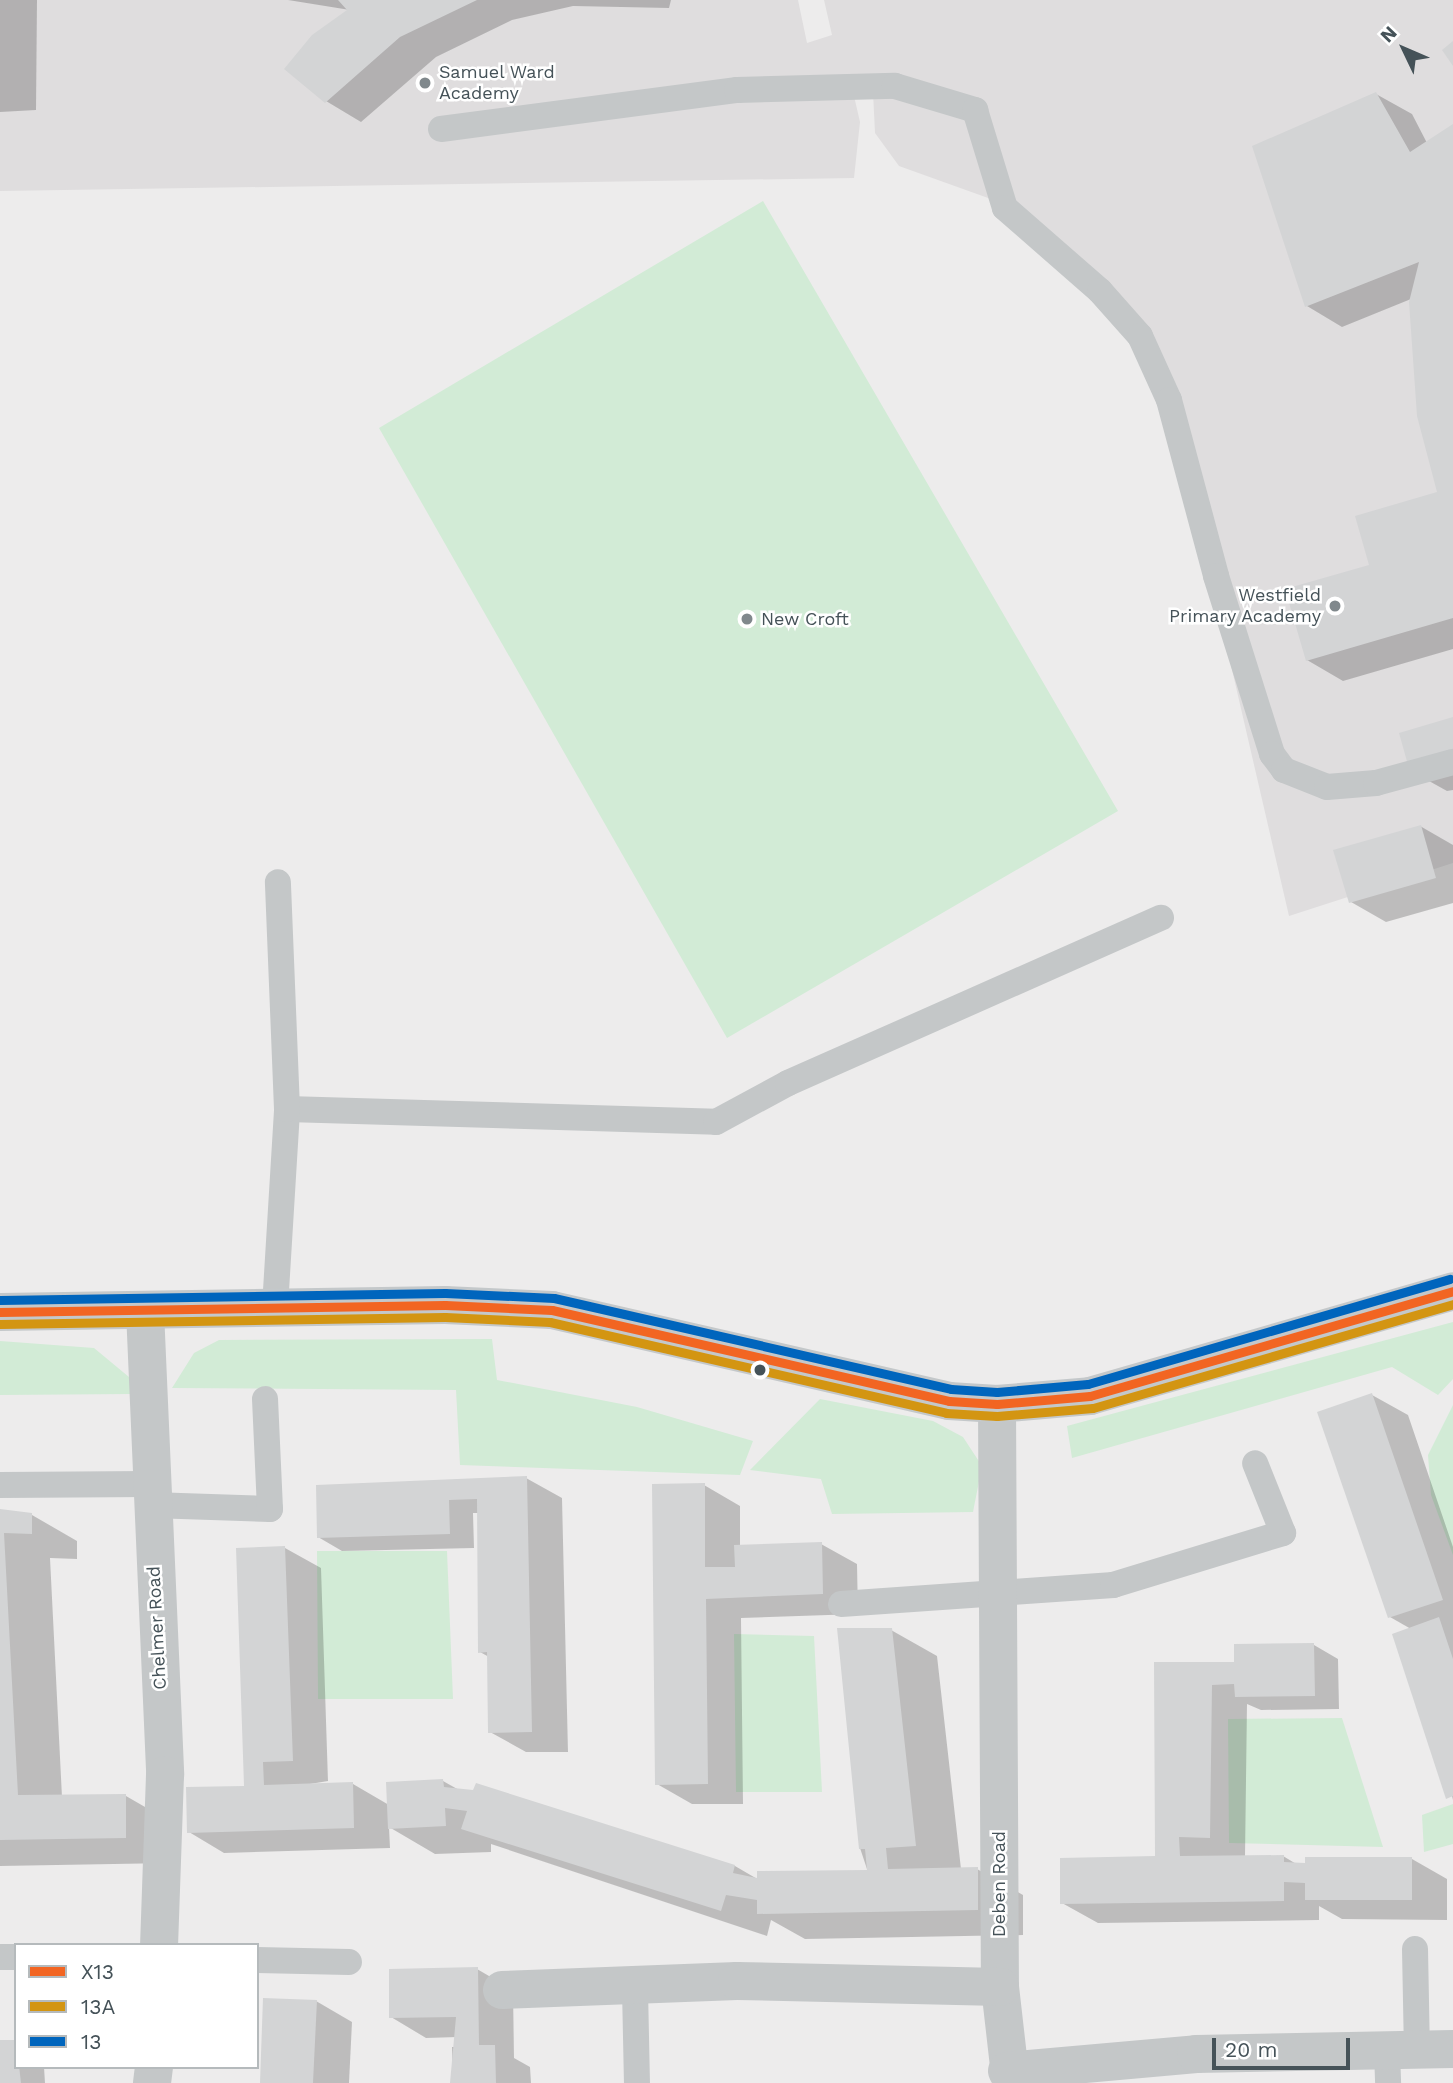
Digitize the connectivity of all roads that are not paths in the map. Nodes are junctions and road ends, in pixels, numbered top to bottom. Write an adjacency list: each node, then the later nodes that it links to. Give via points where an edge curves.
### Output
1 (441, 129): 2 (lane, via 737,90 895,86 975,110 1005,208 1100,291 1140,336 1169,400 1220,588 1272,754 1284,770 1327,787 1376,783)
2 (1453, 762)
3 (278, 882): 5 (lane)
4 (1161, 918): 5 (lane, via 788,1083 716,1122)
5 (286, 1109): 7 (lane)
6 (1453, 1290): 11 (street, via 1090,1396)
7 (275, 1307): 8 (street); 11 (street, via 552,1310 949,1401)
8 (145, 1311): 9 (street); 14 (street, Chelmer Road)
9 (0, 1312)
10 (265, 1399): 14 (lane, via 270,1508)
11 (997, 1404): 15 (street, Deben Road)
12 (1255, 1463): 15 (lane, via 1283,1533 1113,1585)
13 (0, 1485): 14 (lane)
14 (150, 1495): 17 (street, Chelmer Road, via 165,1775)
15 (998, 1597): 16 (lane); 21 (street, Deben Road)
16 (841, 1604)
17 (159, 1943)
18 (1415, 1949): 24 (lane)
19 (259, 1960): 20 (lane)
20 (349, 1962)
21 (1000, 1987): 22 (street, via 737,1981); 25 (street, Deben Road)
22 (635, 1989): 23 (street); 26 (lane)
23 (502, 1990)
24 (1411, 2058): 25 (street, Deben Road, via 1196,2054)
25 (1009, 2077)
26 (637, 2083)

